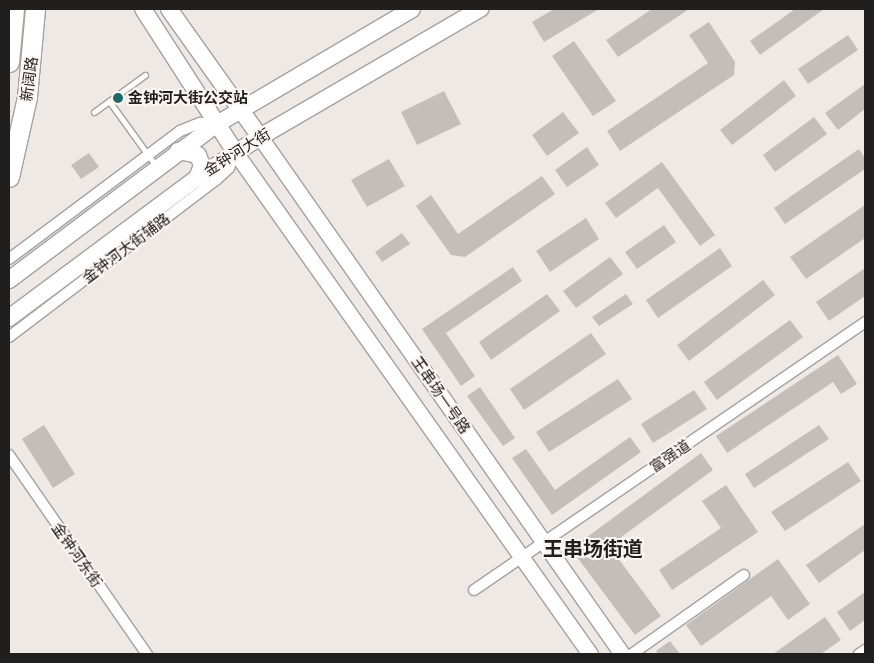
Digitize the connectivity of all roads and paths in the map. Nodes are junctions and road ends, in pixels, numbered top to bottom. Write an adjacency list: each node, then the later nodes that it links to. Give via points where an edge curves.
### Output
1 (14, 9): 7 (highway, 新阔路)
2 (36, 9): 17 (highway, 新阔路, via 27,97)
3 (142, 9): 12 (main road)
4 (169, 9): 10 (main road)
5 (412, 9): 10 (main road)
6 (480, 9): 13 (main road, 金钟河大街)
7 (9, 62)
8 (145, 75): 9 (lane)
9 (109, 101): 11 (lane); 16 (lane)
10 (240, 109): 12 (main road); 13 (main road)
11 (94, 112)
12 (217, 124): 14 (main road); 15 (main road); 16 (street, via 200,123 180,130)
13 (260, 137): 15 (main road, 金钟河大街); 25 (main road, 王串场一号路)
14 (178, 151): 16 (main road); 18 (main road, via 198,155 202,166)
15 (235, 152): 18 (main road, 金钟河大街); 23 (street, 金钟河大街辅路, via 229,168 216,180); 26 (main road, 王串场一号路)
16 (152, 160): 19 (street); 20 (main road)
17 (9, 177)
18 (197, 178): 21 (main road, 金钟河大街)
19 (9, 259)
20 (9, 280)
21 (9, 318)
22 (865, 322): 25 (street, 富强道)
23 (9, 337)
24 (9, 455): 30 (street, 金钟河东街)
25 (544, 543): 26 (street, 富强道); 32 (main road, 王串场一号路)
26 (521, 558): 28 (street, 富强道); 31 (main road, 王串场一号路)
27 (744, 575): 33 (street)
28 (474, 590)
29 (865, 650): 34 (street)
30 (147, 654)
31 (590, 654)
32 (622, 654)
33 (632, 654)
34 (859, 654)

